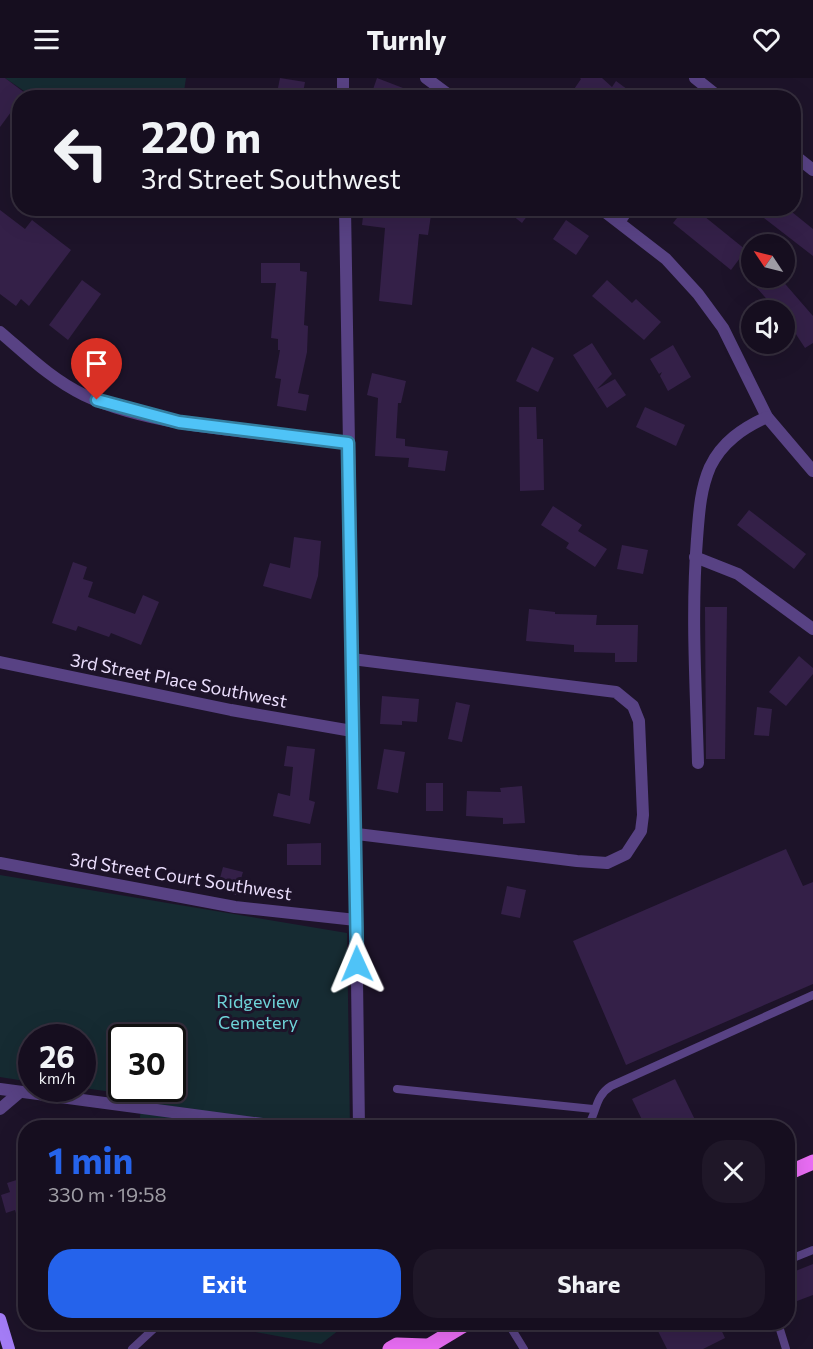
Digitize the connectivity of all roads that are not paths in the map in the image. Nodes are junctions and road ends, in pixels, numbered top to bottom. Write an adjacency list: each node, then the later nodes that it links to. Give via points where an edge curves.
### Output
1 (426, 78): 3 (street)
2 (695, 78): 4 (street)
3 (442, 90)
4 (710, 90)
5 (801, 161): 6 (street)
6 (813, 170)
7 (345, 216): 13 (street)
8 (610, 216): 10 (street)
9 (626, 216): 10 (lane)
10 (621, 224): 12 (street, via 666,259 698,294 723,328)
11 (0, 332): 13 (street, via 65,384 112,406 179,422)
12 (767, 417): 14 (street); 15 (street, via 730,439 711,466 701,496)
13 (348, 443): 17 (street)
14 (813, 471)
15 (695, 557): 16 (street, via 738,574); 20 (street, via 692,592)
16 (813, 629)
17 (352, 659): 19 (street); 21 (street, via 616,693 626,698 639,721 643,814 641,831 626,854 607,862)
18 (0, 662): 19 (street, 3rd Street Place Southwest, via 231,710)
19 (352, 730): 21 (street)
20 (698, 763)
21 (357, 834): 23 (street)
22 (0, 862): 23 (street, 3rd Street Court Southwest, via 235,907)
23 (356, 920): 35 (street)
24 (813, 995): 31 (lane, via 611,1086 601,1092)
25 (0, 1089): 27 (street)
26 (397, 1089): 31 (lane)
27 (18, 1092)
28 (18, 1094): 30 (street)
29 (96, 1102): 32 (street)
30 (0, 1109)
31 (593, 1109): 36 (lane)
32 (201, 1115): 33 (lane); 34 (street)
33 (200, 1120)
34 (236, 1120)
35 (359, 1120)
36 (590, 1120)
37 (813, 1162): 38 (main road)
38 (795, 1170)
39 (813, 1250): 40 (lane)
40 (795, 1257)
41 (0, 1319): 47 (main road)
42 (152, 1330): 48 (lane)
43 (455, 1330): 46 (main road)
44 (512, 1330): 50 (lane)
45 (780, 1330): 51 (lane)
46 (425, 1348): 49 (main road)
47 (9, 1349)
48 (132, 1349)
49 (390, 1349)
50 (524, 1349)
51 (786, 1349)

